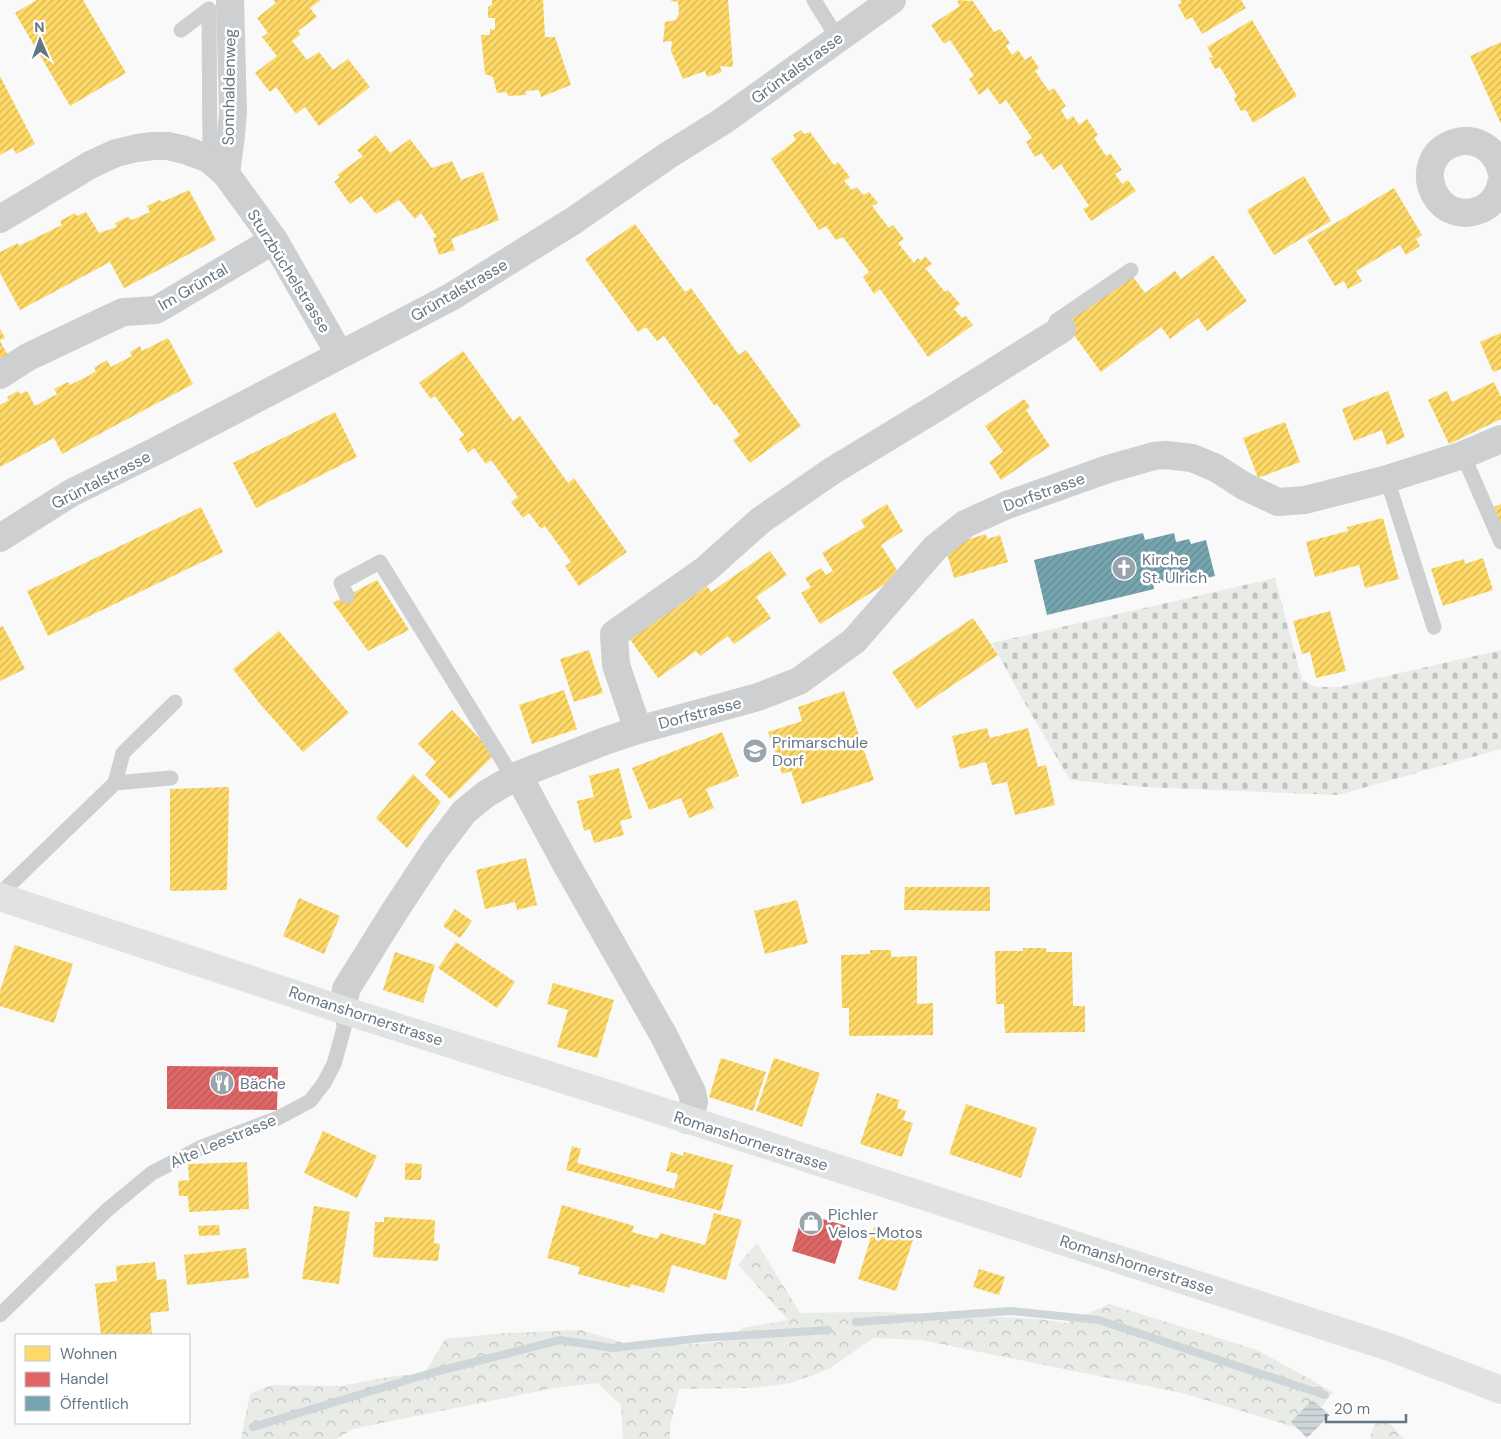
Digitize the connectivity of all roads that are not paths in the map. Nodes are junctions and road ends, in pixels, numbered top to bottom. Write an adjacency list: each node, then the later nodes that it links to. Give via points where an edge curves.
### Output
1 (230, 0): 6 (street, Sonnhaldenweg, via 233,112)
2 (814, 0): 5 (lane)
3 (892, 0): 5 (street, Grüntalstrasse)
4 (181, 30): 6 (lane, via 209,9)
5 (838, 39): 11 (street, Grüntalstrasse, via 573,221 451,297)
6 (218, 167): 7 (street, via 185,150 168,146 116,153 90,164); 8 (street, Sturzbüchelstrasse)
7 (0, 219)
8 (274, 240): 11 (street, Sturzbüchelstrasse); 12 (street, Im Grüntal, via 156,310 123,312)
9 (1132, 270): 10 (lane, via 1056,321)
10 (1062, 328): 21 (street, Dorfstrasse, via 832,471 760,520 705,570 614,634 616,664)
11 (340, 355): 16 (street, Grüntalstrasse, via 71,493)
12 (0, 375)
13 (1501, 439): 14 (street, Dorfstrasse)
14 (1463, 455): 15 (street, Dorfstrasse); 17 (lane)
15 (1387, 479): 19 (lane); 21 (street, Dorfstrasse, via 1305,500 1278,502 1192,458 1154,456 1108,470 1007,505 965,524 934,548 854,641 799,681 758,697)
16 (0, 538)
17 (1501, 542)
18 (347, 596): 22 (lane, via 341,583 380,562 507,768)
19 (1434, 627)
20 (175, 702): 24 (lane, via 124,753)
21 (638, 730): 22 (street, Dorfstrasse)
22 (518, 775): 26 (street, Dorfstrasse, via 464,812 435,850 346,988); 27 (street, via 692,1092 694,1102)
23 (171, 778): 24 (lane)
24 (114, 783): 25 (lane)
25 (0, 896): 26 (main road, Romanshornerstrasse)
26 (343, 1010): 27 (main road, Romanshornerstrasse); 28 (lane, Alte Leestrasse, via 344,1028 334,1064 310,1101 278,1118 202,1147 152,1173 107,1210)
27 (687, 1120): 29 (main road, Romanshornerstrasse, via 1392,1348)
28 (0, 1315)
29 (1501, 1390)

